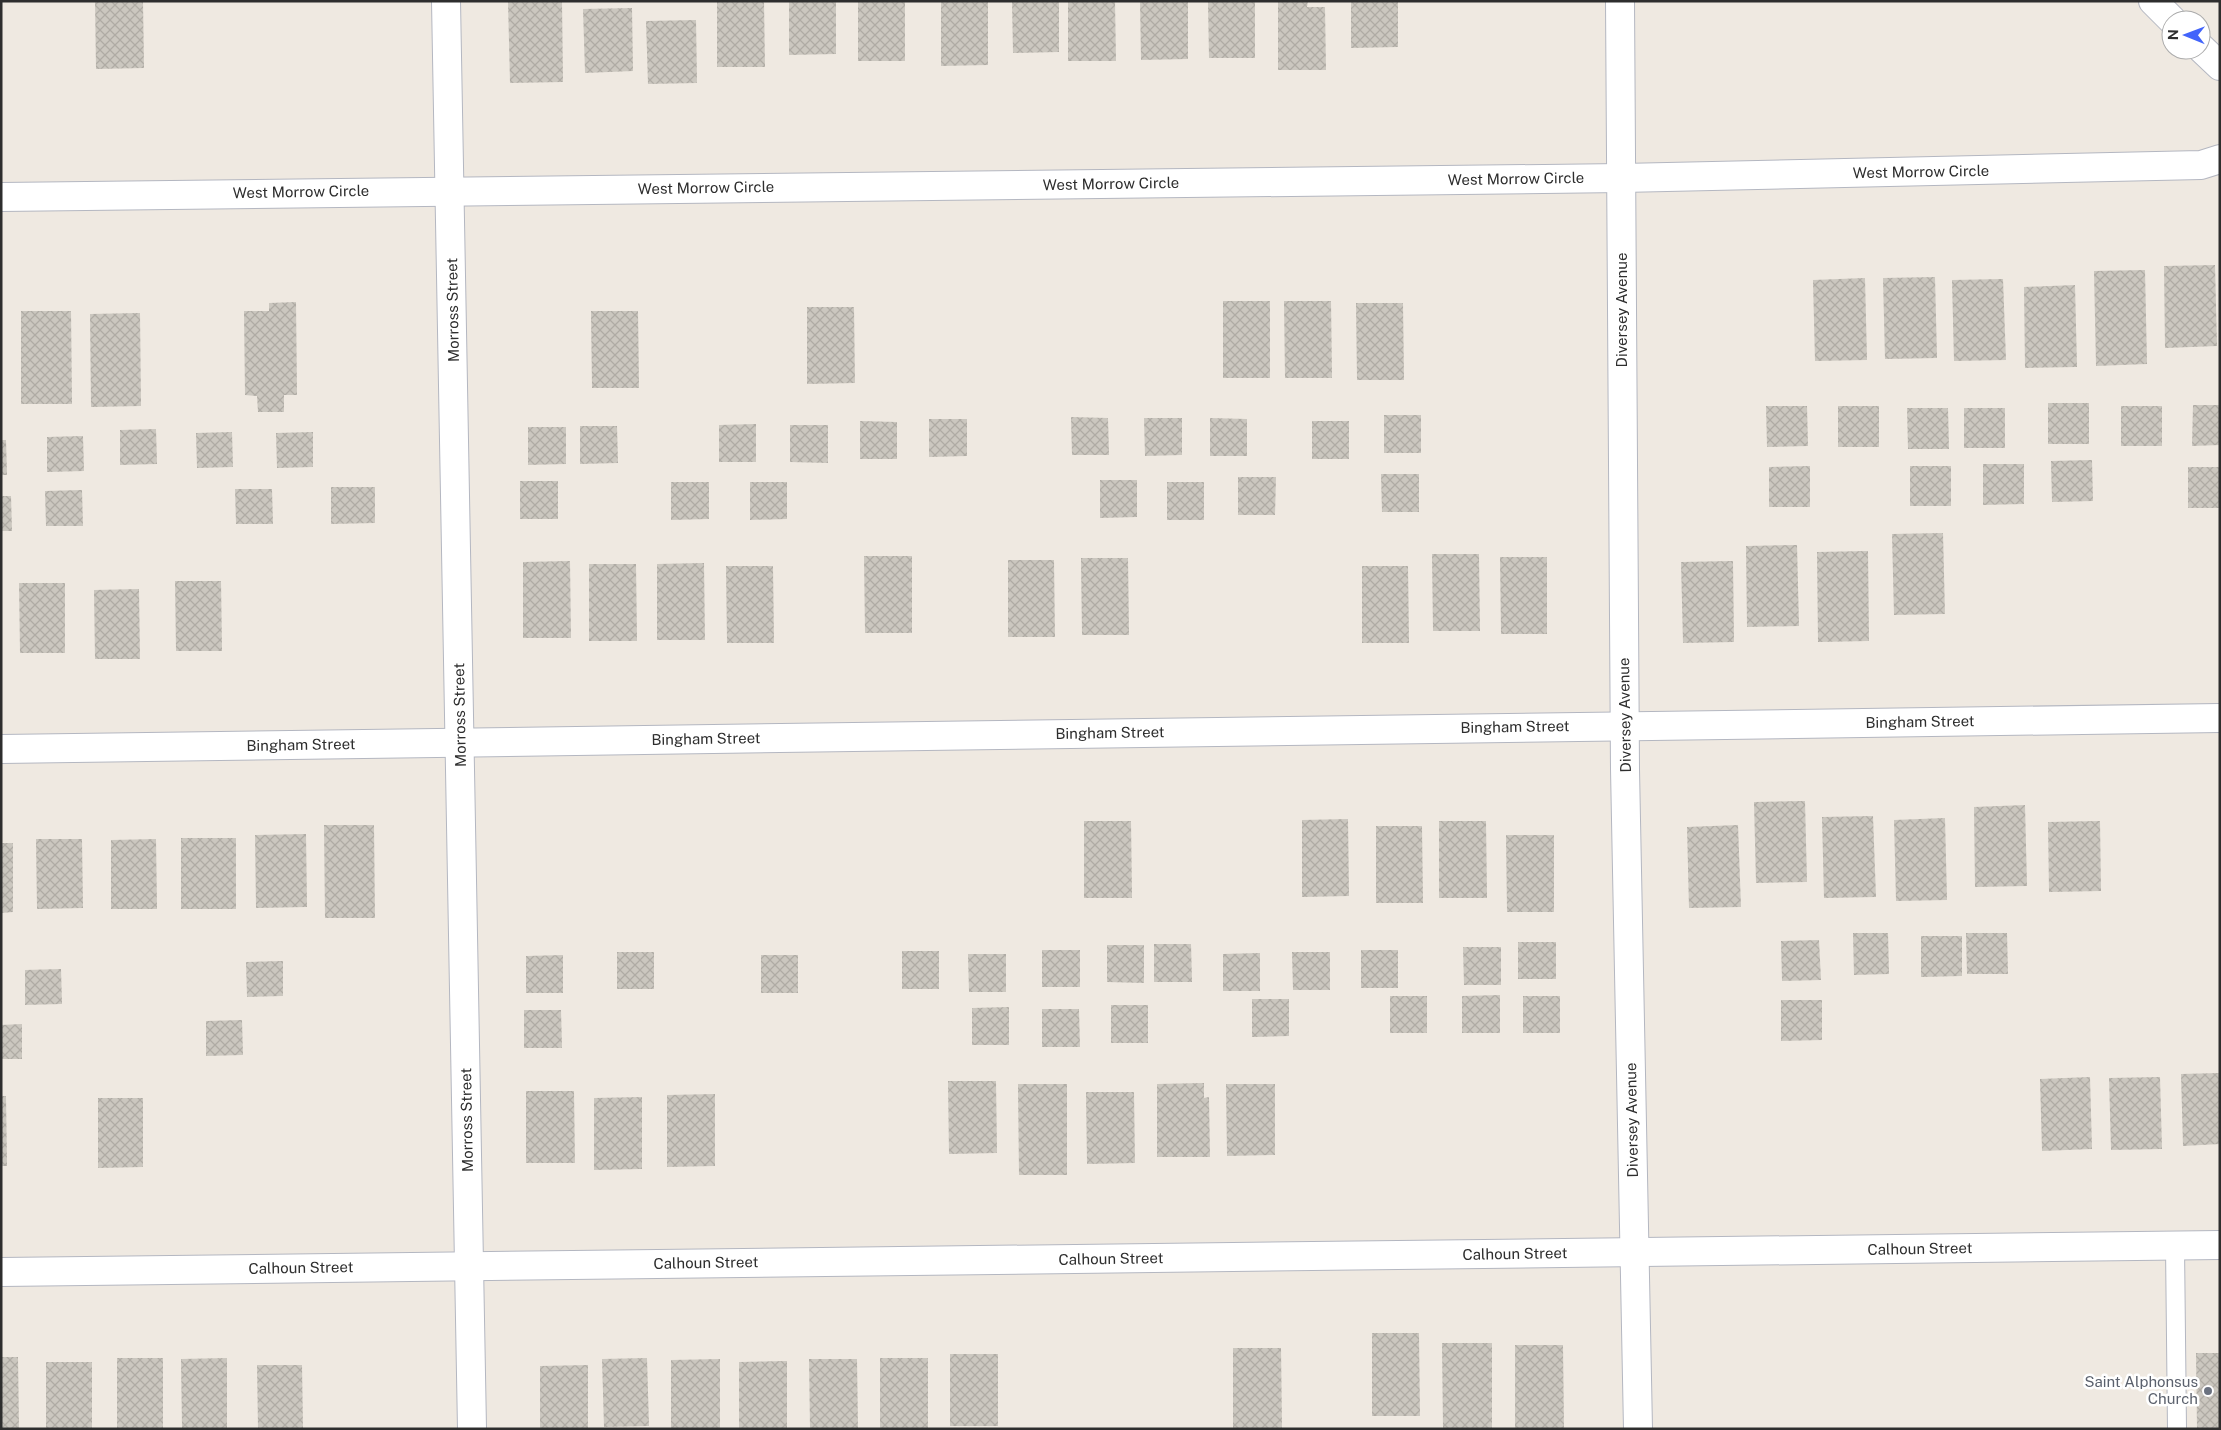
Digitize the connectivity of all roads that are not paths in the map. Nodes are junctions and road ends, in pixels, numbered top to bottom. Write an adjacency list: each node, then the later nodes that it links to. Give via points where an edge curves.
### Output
1 (446, 1): 7 (street, Morross Street)
2 (1620, 1): 6 (street, Diversey Avenue)
3 (2153, 1): 4 (street)
4 (2162, 10)
5 (2220, 159): 6 (street, West Morrow Circle, via 2201,166)
6 (1622, 178): 7 (street, West Morrow Circle); 10 (street, Diversey Avenue)
7 (451, 191): 8 (street, West Morrow Circle); 11 (street, Morross Street)
8 (1, 197)
9 (2220, 718): 10 (street, Bingham Street)
10 (1625, 726): 11 (street, Bingham Street); 15 (street, Diversey Avenue)
11 (460, 742): 12 (street, Bingham Street); 16 (street, Morross Street)
12 (1, 749)
13 (2220, 1245): 14 (street, Calhoun Street)
14 (2175, 1246): 15 (street, Calhoun Street); 20 (lane)
15 (1635, 1253): 16 (street, Calhoun Street); 19 (street, Diversey Avenue)
16 (470, 1266): 17 (street, Calhoun Street); 18 (street, Morross Street)
17 (1, 1272)
18 (472, 1429)
19 (1638, 1429)
20 (2177, 1429)

